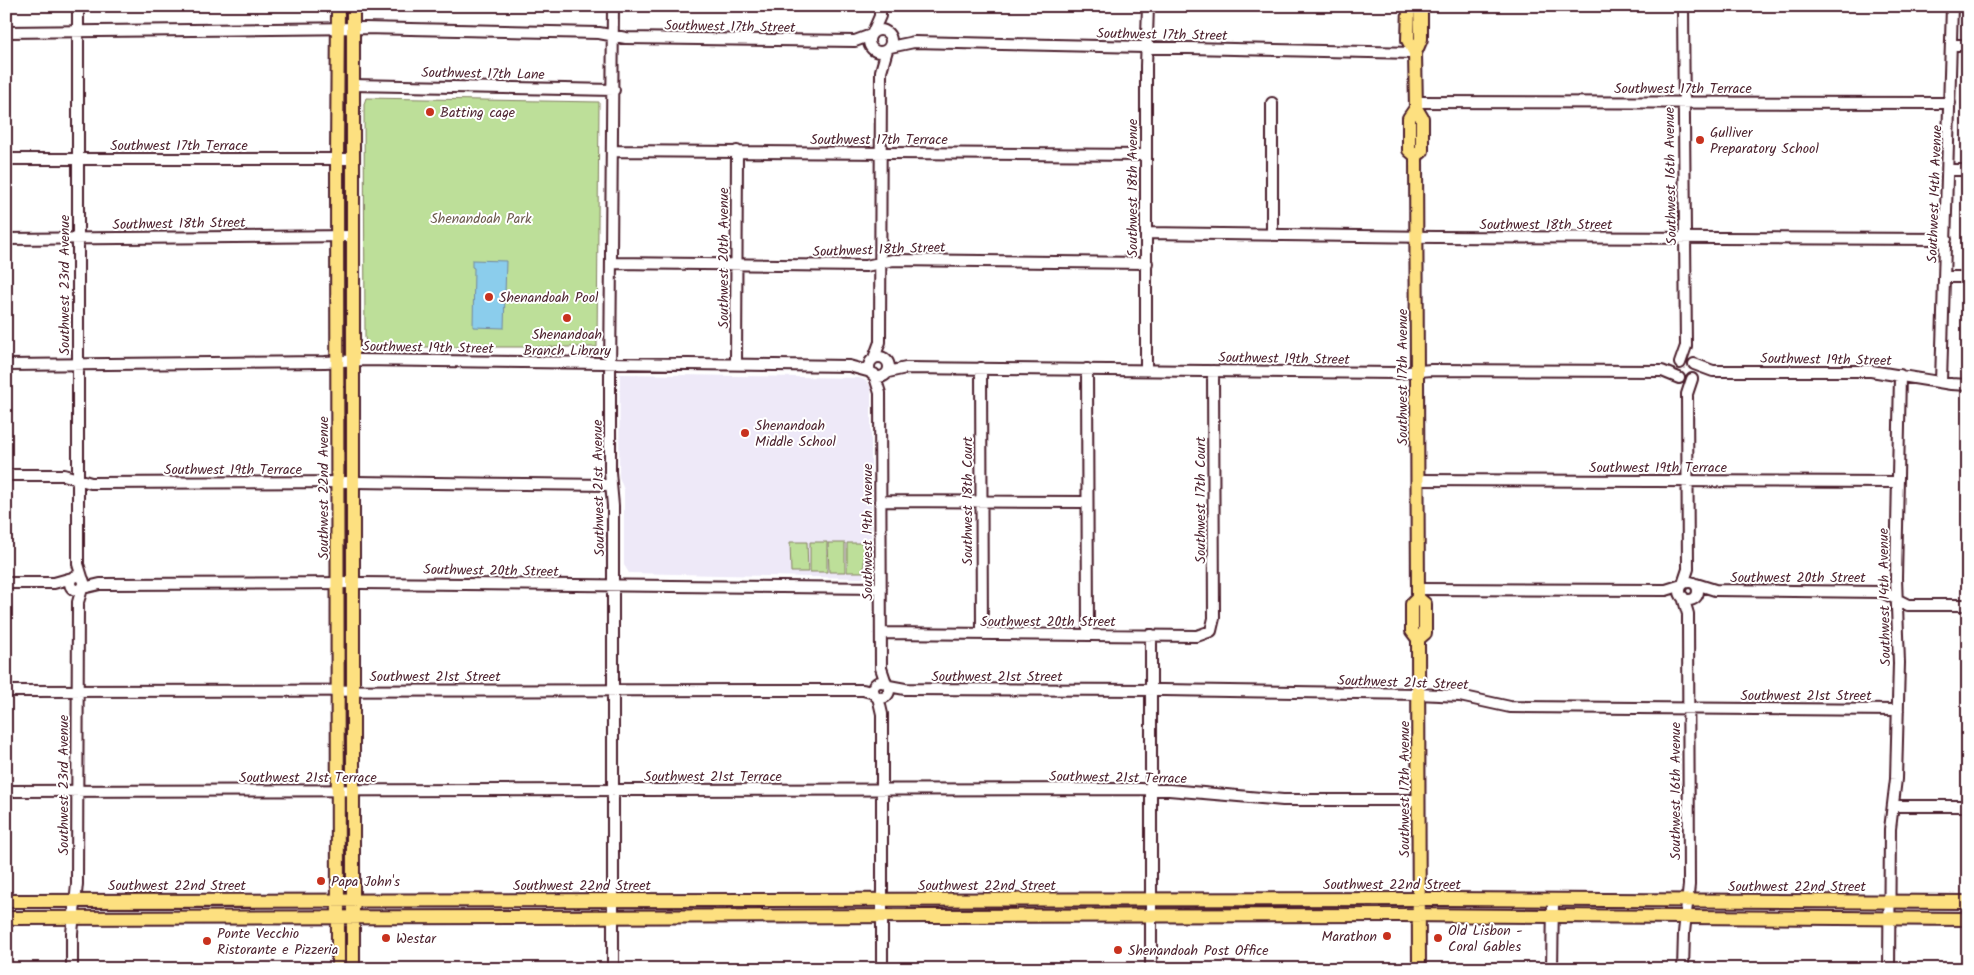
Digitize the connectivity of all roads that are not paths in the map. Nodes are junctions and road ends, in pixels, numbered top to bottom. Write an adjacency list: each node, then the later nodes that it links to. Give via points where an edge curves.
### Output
1 (78, 6): 14 (street, Southwest 23rd Avenue)
2 (338, 6): 11 (main road, Southwest 22nd Avenue)
3 (353, 6): 12 (main road)
4 (613, 6): 17 (street, Southwest 21st Avenue)
5 (1148, 6): 22 (street, Southwest 18th Avenue)
6 (1409, 6): 25 (main road, Southwest 17th Avenue, via 1408,40)
7 (1421, 6): 25 (main road, Southwest 17th Avenue, via 1421,39)
8 (1683, 6): 29 (street, Southwest 16th Avenue)
9 (1952, 6): 20 (street, Southwest 14th Avenue)
10 (880, 11): 15 (street); 16 (street)
11 (338, 29): 12 (street, Southwest 17th Street); 14 (street, Southwest 17th Street); 39 (main road, Southwest 22nd Avenue)
12 (353, 29): 17 (street, Southwest 17th Street, via 599,33); 27 (main road)
13 (6, 32): 14 (street, Southwest 17th Street)
14 (78, 32): 38 (street, Southwest 23rd Avenue)
15 (872, 33): 16 (street, via 880,30); 18 (street, Southwest 17th Street); 23 (street, via 869,42)
16 (889, 34): 19 (street, Southwest 17th Street); 24 (street)
17 (614, 36): 18 (street, Southwest 17th Street); 28 (street, Southwest 21st Avenue)
18 (855, 41): 23 (street, Southwest 17th Street)
19 (909, 42): 22 (street, Southwest 17th Street); 24 (street, Southwest 17th Street)
20 (1951, 44): 21 (street); 30 (street, Southwest 14th Avenue)
21 (1968, 45)
22 (1146, 47): 25 (street, Southwest 17th Street); 36 (street, Southwest 18th Avenue)
23 (872, 48): 24 (street, via 880,52); 26 (street, Southwest 19th Avenue)
24 (888, 49): 26 (street, Southwest 19th Avenue)
25 (1415, 53): 32 (main road, Southwest 17th Avenue)
26 (880, 71): 35 (street, Southwest 19th Avenue)
27 (352, 85): 28 (street, Southwest 17th Lane); 40 (main road)
28 (614, 90): 33 (street, Southwest 21st Avenue)
29 (1683, 102): 30 (street, Southwest 17th Terrace); 32 (street, Southwest 17th Terrace); 49 (street, Southwest 16th Avenue)
30 (1950, 103): 41 (street, Southwest 14th Avenue)
31 (1272, 104): 44 (street)
32 (1416, 105): 47 (main road, Southwest 17th Avenue, via 1409,118 1409,150 1416,156)
33 (613, 151): 34 (street, Southwest 17th Terrace); 52 (street, Southwest 21st Avenue)
34 (737, 151): 35 (street, Southwest 17th Terrace); 55 (street, Southwest 20th Avenue)
35 (879, 153): 36 (street, Southwest 17th Terrace); 53 (street, Southwest 19th Avenue)
36 (1146, 155): 43 (street, Southwest 18th Avenue)
37 (6, 159): 38 (street, Southwest 17th Terrace)
38 (78, 159): 39 (street, Southwest 17th Terrace); 48 (street, Southwest 23rd Avenue)
39 (337, 159): 40 (street, Southwest 17th Terrace); 45 (main road, Southwest 22nd Avenue)
40 (352, 159): 46 (main road)
41 (1948, 170): 42 (street); 51 (street, Southwest 14th Avenue)
42 (1968, 170)
43 (1146, 233): 44 (street, Southwest 18th Street); 54 (street, Southwest 18th Avenue)
44 (1272, 234): 47 (street, Southwest 18th Street)
45 (337, 236): 46 (street, Southwest 18th Street); 48 (street, Southwest 18th Street); 60 (main road, Southwest 22nd Avenue)
46 (352, 236): 59 (main road)
47 (1416, 236): 49 (street, Southwest 18th Street); 73 (main road, Southwest 17th Avenue)
48 (78, 238): 50 (street, Southwest 18th Street); 62 (street, Southwest 23rd Avenue)
49 (1684, 238): 51 (street, Southwest 18th Street); 58 (street, Southwest 16th Avenue)
50 (6, 239)
51 (1946, 239): 56 (street, Southwest 14th Avenue)
52 (612, 263): 55 (street, Southwest 18th Street); 61 (street, Southwest 21st Avenue)
53 (879, 263): 54 (street, Southwest 18th Street, via 894,260); 55 (street, Southwest 18th Street, via 866,266); 63 (street, Southwest 19th Avenue)
54 (1147, 263): 71 (street, Southwest 18th Avenue)
55 (737, 264): 67 (street, Southwest 20th Avenue)
56 (1945, 277): 57 (street); 80 (street, Southwest 14th Avenue)
57 (1968, 277)
58 (1686, 346): 64 (street, Southwest 16th Avenue); 65 (street, Southwest 16th Avenue)
59 (353, 360): 60 (street, Southwest 19th Street); 61 (street, Southwest 19th Street); 89 (main road)
60 (337, 361): 62 (street, Southwest 19th Street); 88 (main road, Southwest 22nd Avenue)
61 (611, 363): 67 (street, Southwest 19th Street); 91 (street, Southwest 21st Avenue)
62 (77, 364): 66 (street, Southwest 19th Street); 85 (street, Southwest 23rd Avenue)
63 (882, 364): 68 (street, Southwest 19th Street); 69 (street, Southwest 19th Street, via 906,368); 76 (street, via 870,366); 76 (street, Southwest 19th Street, via 880,376); 82 (street, Southwest 19th Avenue)
64 (1679, 364): 65 (street, via 1686,361); 74 (street, Southwest 19th Street); 79 (street, via 1676,372)
65 (1693, 364): 75 (street, Southwest 19th Street); 78 (street, via 1697,371)
66 (6, 365)
67 (736, 365): 68 (street, Southwest 19th Street)
68 (849, 366): 76 (street, Southwest 19th Street)
69 (981, 368): 70 (street, Southwest 19th Street); 93 (street, Southwest 18th Court)
70 (1087, 369): 71 (street, Southwest 19th Street); 94 (street)
71 (1146, 370): 72 (street, Southwest 19th Street)
72 (1213, 371): 73 (street, Southwest 19th Street); 108 (street, Southwest 17th Court)
73 (1417, 371): 74 (street, Southwest 19th Street); 86 (main road, Southwest 17th Avenue)
74 (1662, 371): 79 (street, Southwest 19th Street)
75 (1713, 371): 77 (street, Southwest 19th Street); 78 (street, Southwest 19th Street)
76 (873, 373): 82 (street, Southwest 19th Avenue)
77 (1900, 375): 80 (street, Southwest 19th Street); 90 (street, Southwest 14th Avenue)
78 (1694, 378): 79 (street, via 1687,382); 83 (street)
79 (1680, 379): 83 (street)
80 (1941, 382): 81 (street, Southwest 19th Street)
81 (1968, 384)
82 (880, 393): 92 (street, Southwest 19th Avenue)
83 (1687, 394): 87 (street)
84 (6, 475): 85 (street, Southwest 19th Terrace, via 64,475)
85 (78, 479): 88 (street, Southwest 19th Terrace, via 91,483); 96 (street, Southwest 23rd Avenue)
86 (1418, 480): 87 (street, Southwest 19th Terrace); 103 (main road, Southwest 17th Avenue)
87 (1687, 481): 90 (street, Southwest 19th Terrace); 101 (street)
88 (339, 482): 89 (street, Southwest 19th Terrace); 97 (main road, Southwest 22nd Avenue)
89 (354, 482): 91 (street, Southwest 19th Terrace); 98 (main road)
90 (1898, 482): 105 (street, Southwest 14th Avenue)
91 (611, 485): 99 (street, Southwest 21st Avenue)
92 (880, 501): 93 (street); 100 (street, Southwest 19th Avenue)
93 (981, 502): 94 (street); 110 (street, Southwest 18th Court)
94 (1087, 502): 111 (street)
95 (6, 583): 96 (street, Southwest 20th Street)
96 (78, 583): 97 (street, Southwest 20th Street); 119 (street, Southwest 23rd Avenue)
97 (339, 583): 98 (street, Southwest 20th Street); 113 (main road, Southwest 22nd Avenue)
98 (354, 583): 99 (street, Southwest 20th Street); 114 (main road)
99 (613, 585): 100 (street, Southwest 20th Street); 115 (street, Southwest 21st Avenue)
100 (881, 588): 109 (street, Southwest 19th Avenue)
101 (1686, 588): 102 (street, Southwest 20th Street); 103 (street, Southwest 20th Street); 104 (street, via 1689,600); 107 (street, Southwest 16th Avenue)
102 (1715, 590): 104 (street, Southwest 20th Street); 105 (street, Southwest 20th Street, via 1882,592)
103 (1418, 593): 120 (main road, Southwest 17th Avenue, via 1412,604 1412,631 1418,639)
104 (1696, 597): 107 (street, Southwest 16th Avenue)
105 (1897, 598): 106 (street, Southwest 20th Street, via 1908,605); 122 (street, Southwest 14th Avenue)
106 (1968, 605)
107 (1688, 612): 121 (street, Southwest 16th Avenue)
108 (1213, 629): 112 (street, Southwest 20th Street, via 1197,636)
109 (881, 633): 110 (street, Southwest 20th Street); 116 (street, Southwest 19th Avenue)
110 (982, 634): 111 (street, Southwest 20th Street)
111 (1088, 634): 112 (street, Southwest 20th Street)
112 (1151, 635): 117 (street)
113 (338, 690): 114 (street, Southwest 21st Street); 119 (street, Southwest 21st Street); 124 (main road, Southwest 22nd Avenue)
114 (353, 690): 115 (street, Southwest 21st Street); 125 (main road)
115 (613, 690): 116 (street, Southwest 21st Street); 126 (street, Southwest 21st Avenue)
116 (882, 690): 117 (street, Southwest 21st Street); 127 (street, Southwest 19th Avenue)
117 (1150, 690): 120 (street, Southwest 21st Street); 123 (street)
118 (6, 691): 119 (street, Southwest 21st Street)
119 (77, 691): 129 (street, Southwest 23rd Avenue)
120 (1418, 694): 121 (street, Southwest 21st Street, via 1460,696 1510,708); 130 (main road, Southwest 17th Avenue)
121 (1689, 708): 122 (street, Southwest 21st Street); 140 (street, Southwest 16th Avenue)
122 (1898, 710): 131 (street, Southwest 14th Avenue)
123 (1150, 789): 127 (street, Southwest 21st Terrace); 130 (street, Southwest 21st Terrace, via 1283,800); 134 (street)
124 (338, 790): 125 (street, Southwest 21st Terrace); 129 (street, Southwest 21st Terrace); 137 (main road, Southwest 22nd Avenue)
125 (353, 790): 126 (street, Southwest 21st Terrace); 138 (main road)
126 (612, 790): 127 (street, Southwest 21st Terrace); 139 (street, Southwest 21st Avenue)
127 (882, 790): 133 (street, Southwest 19th Avenue)
128 (6, 791): 129 (street, Southwest 21st Terrace)
129 (77, 791): 136 (street, Southwest 23rd Avenue)
130 (1419, 800): 135 (main road, Southwest 17th Avenue)
131 (1894, 806): 132 (street); 143 (street, Southwest 14th Avenue, via 1890,829)
132 (1968, 806)
133 (882, 899): 134 (main road, Southwest 22nd Street); 139 (main road, Southwest 22nd Street); 146 (street, Southwest 19th Avenue)
134 (1151, 899): 135 (main road, Southwest 22nd Street); 147 (street)
135 (1419, 899): 142 (main road, Southwest 22nd Street); 145 (main road, Southwest 17th Avenue)
136 (75, 900): 137 (main road, Southwest 22nd Street); 141 (main road, Southwest 22nd Street); 153 (street, Southwest 23rd Avenue)
137 (338, 900): 138 (main road, Southwest 22nd Street); 149 (main road, Southwest 22nd Avenue)
138 (353, 900): 139 (main road, Southwest 22nd Street); 150 (main road)
139 (613, 900): 151 (street, Southwest 21st Avenue)
140 (1688, 900): 142 (main road, Southwest 22nd Street); 143 (main road, Southwest 22nd Street); 154 (street, Southwest 16th Avenue)
141 (6, 901)
142 (1553, 901): 148 (street)
143 (1890, 902): 144 (main road, Southwest 22nd Street); 155 (street, Southwest 14th Avenue)
144 (1968, 902)
145 (1419, 915): 147 (main road); 148 (main road); 163 (main road, Southwest 17th Avenue)
146 (882, 916): 147 (main road); 151 (main road); 161 (street, Southwest 19th Avenue)
147 (1151, 916): 162 (street)
148 (1552, 916): 154 (main road); 164 (street)
149 (339, 917): 150 (main road); 153 (main road); 158 (main road, Southwest 22nd Avenue)
150 (353, 917): 151 (main road); 159 (main road)
151 (613, 917): 160 (street, Southwest 21st Avenue)
152 (6, 918): 153 (main road)
153 (74, 918): 157 (street, Southwest 23rd Avenue)
154 (1686, 918): 155 (main road); 165 (street, Southwest 16th Avenue)
155 (1888, 918): 156 (main road); 166 (street, Southwest 14th Avenue)
156 (1968, 919)
157 (72, 969)
158 (338, 969)
159 (353, 969)
160 (613, 969)
161 (882, 969)
162 (1151, 969)
163 (1419, 969)
164 (1552, 969)
165 (1683, 969)
166 (1889, 969)

